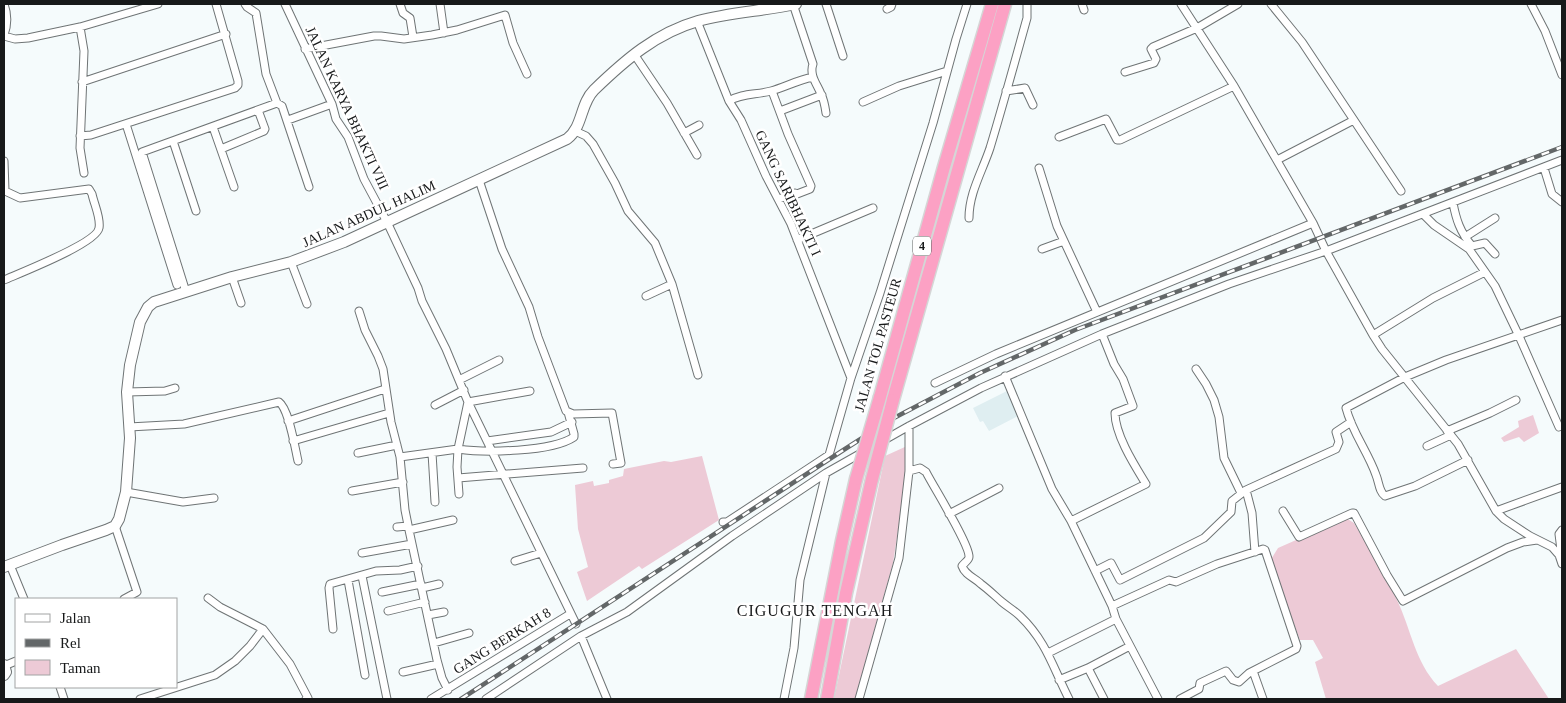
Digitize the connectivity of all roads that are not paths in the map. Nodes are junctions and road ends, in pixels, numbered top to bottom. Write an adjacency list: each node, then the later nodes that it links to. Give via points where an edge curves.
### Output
1 (4, 4): 23 (street, via 7,11)
2 (158, 4): 19 (street)
3 (216, 4): 22 (street)
4 (245, 4): 42 (street, via 256,12 266,74)
5 (285, 4): 25 (street, JALAN KARYA BHAKTI VIII)
6 (400, 4): 24 (street, via 410,18)
7 (440, 4): 21 (street)
8 (790, 4): 18 (street); 32 (street, via 813,64)
9 (826, 4): 27 (street)
10 (967, 4): 28 (street)
11 (992, 4): 37 (highway, JALAN TOL PASTEUR / 4)
12 (1005, 4): 39 (highway, 4)
13 (1027, 4): 36 (street, via 1027,18)
14 (1181, 4): 20 (street)
15 (1238, 4): 20 (street)
16 (1271, 4): 49 (street, via 1302,42)
17 (1531, 4): 31 (street)
18 (697, 21): 26 (street, via 652,40); 40 (street, GANG SARIBHAKTI I)
19 (80, 27): 23 (street, via 28,38 14,39); 33 (street, via 84,50)
20 (1197, 28): 29 (street, via 1153,47 1154,63); 34 (street)
21 (444, 33): 24 (street); 30 (street, via 504,15)
22 (226, 34): 33 (street); 50 (street, via 238,81 235,88)
23 (4, 35)
24 (413, 37): 25 (street, via 374,36)
25 (305, 49): 43 (street, JALAN KARYA BHAKTI VIII)
26 (634, 54): 53 (street, via 589,96); 54 (street)
27 (843, 56)
28 (947, 71): 41 (street, via 899,86); 108 (street, via 883,284)
29 (1125, 72)
30 (527, 74)
31 (1562, 75)
32 (813, 77): 35 (street); 38 (street)
33 (82, 82): 55 (street)
34 (1234, 86): 56 (street, via 1120,140 1106,119); 60 (street)
35 (772, 91): 40 (street, via 743,94); 46 (street)
36 (1006, 91): 44 (street, via 1025,88); 77 (street, via 989,151 973,191)
37 (965, 94): 39 (highway); 217 (highway, JALAN TOL PASTEUR / 4, bridge, via 856,479)
38 (822, 95): 46 (street); 47 (street)
39 (979, 97): 218 (highway, 4, bridge, via 872,479 846,593)
40 (728, 101): 71 (street, GANG SARIBHAKTI I, via 741,120)
41 (863, 102)
42 (277, 103): 45 (street); 48 (street, via 282,106)
43 (332, 104): 48 (street); 79 (street, JALAN KARYA BHAKTI VIII, via 336,119 348,136 364,179)
44 (1033, 105)
45 (258, 110): 52 (street); 58 (street, via 264,131)
46 (780, 110): 71 (street, via 811,186 807,191)
47 (826, 113)
48 (288, 120): 68 (street)
49 (1354, 120): 60 (street); 70 (street)
50 (126, 124): 55 (street); 91 (street)
51 (699, 125): 54 (street)
52 (213, 127): 57 (street); 58 (street)
53 (575, 131): 66 (street, JALAN ABDUL HALIM, via 567,140); 92 (street, via 594,144 628,211 655,243)
54 (684, 133): 59 (street)
55 (80, 136): 65 (street)
56 (1059, 138)
57 (173, 141): 75 (street); 93 (street, via 147,148 141,154)
58 (221, 148): 67 (street)
59 (697, 155)
60 (1277, 160): 80 (street)
61 (1562, 160): 64 (street)
62 (4, 161): 69 (street)
63 (1039, 168): 83 (street)
64 (1544, 168): 72 (street); 73 (street, via 1552,194)
65 (84, 173)
66 (479, 180): 79 (street, JALAN ABDUL HALIM); 119 (street, via 502,249 529,306)
67 (234, 187)
68 (308, 187)
69 (4, 191): 90 (street, via 20,198 89,189 99,229 96,235 69,251)
70 (1401, 191)
71 (779, 199): 82 (street, GANG SARIBHAKTI I)
72 (1453, 202): 76 (street); 81 (street, via 1457,223)
73 (1562, 202)
74 (873, 208): 82 (street)
75 (196, 211)
76 (1424, 214): 85 (street); 88 (street, via 1434,225 1470,249)
77 (969, 218)
78 (1495, 218): 81 (street)
79 (387, 222): 87 (street, JALAN ABDUL HALIM); 109 (street, JALAN KARYA BHAKTI VIII)
80 (1313, 224): 85 (street); 98 (street)
81 (1465, 237): 86 (street, via 1472,246 1485,243)
82 (798, 240): 108 (street, GANG SARIBHAKTI I)
83 (1064, 241): 84 (street); 98 (street)
84 (1042, 249)
85 (1326, 251): 100 (street, via 1229,284); 101 (street)
86 (1495, 254)
87 (291, 262): 89 (street, JALAN ABDUL HALIM); 96 (street)
88 (1485, 272): 101 (street, via 1433,298); 102 (street)
89 (232, 277): 93 (street, JALAN ABDUL HALIM); 95 (street)
90 (4, 280)
91 (177, 284)
92 (672, 284): 94 (street); 105 (street)
93 (186, 292): 115 (street, JALAN ABDUL HALIM, via 154,302 144,313 134,345)
94 (646, 296)
95 (241, 303)
96 (307, 304)
97 (359, 311): 112 (street, via 383,369)
98 (1097, 312): 110 (street)
99 (1562, 320): 102 (street)
100 (1102, 334): 106 (street); 158 (street, via 1133,406 1115,413 1117,424 1146,484)
101 (1372, 335): 107 (street)
102 (1519, 336): 107 (street); 125 (street)
103 (499, 360): 109 (street)
104 (1196, 369): 150 (street, via 1214,400 1224,458)
105 (698, 375)
106 (1006, 376): 124 (street); 158 (street, via 1052,489)
107 (1405, 377): 123 (street, via 1347,408); 127 (street)
108 (850, 378): 159 (street, via 829,454)
109 (459, 380): 113 (street, JALAN KARYA BHAKTI VIII)
110 (935, 383)
111 (175, 388): 115 (street)
112 (385, 388): 120 (street); 121 (street)
113 (464, 390): 117 (street, JALAN KARYA BHAKTI VIII); 118 (street)
114 (530, 391): 117 (street)
115 (127, 392): 126 (street, JALAN ABDUL HALIM)
116 (1516, 400): 127 (street)
117 (468, 402): 129 (street, JALAN KARYA BHAKTI VIII); 132 (street)
118 (435, 405)
119 (568, 412): 122 (street); 139 (street, via 612,413 621,463)
120 (389, 413): 128 (street); 130 (street)
121 (288, 421): 126 (street, via 279,402 184,424); 128 (street)
122 (572, 422): 129 (street, via 551,432); 133 (street, via 574,436 569,440 551,446)
123 (1351, 422): 137 (street, via 1385,496 1415,486); 150 (street, via 1336,432 1339,442 1336,449)
124 (909, 426): 141 (street); 142 (street)
125 (1559, 426)
126 (129, 427): 149 (street, JALAN ABDUL HALIM)
127 (1449, 433): 131 (street); 137 (street)
128 (293, 441): 138 (street)
129 (487, 441): 133 (street, JALAN KARYA BHAKTI VIII)
130 (397, 445): 134 (street); 136 (street)
131 (1427, 446)
132 (458, 449): 133 (street); 135 (street); 144 (street)
133 (492, 452): 143 (street, JALAN KARYA BHAKTI VIII)
134 (358, 453)
135 (432, 453): 136 (street); 153 (street)
136 (400, 457): 145 (street)
137 (1468, 460): 155 (street)
138 (298, 461)
139 (613, 464)
140 (583, 468): 143 (street)
141 (909, 471): 156 (street, via 920,468 926,472); 219 (street, via 898,558)
142 (826, 473): 194 (street, via 627,612); 216 (street, via 800,580 794,648)
143 (503, 474): 144 (street); 168 (street, JALAN KARYA BHAKTI VIII)
144 (458, 478): 151 (street)
145 (403, 482): 148 (street); 162 (street)
146 (1562, 487): 155 (street)
147 (999, 488): 156 (street)
148 (352, 491)
149 (126, 492): 152 (street, via 183,502); 160 (street, JALAN ABDUL HALIM)
150 (1244, 492): 166 (street, via 1252,513); 174 (street, via 1232,502 1233,510 1204,538 1120,580 1110,563)
151 (460, 494)
152 (214, 498)
153 (435, 502)
154 (1283, 511): 164 (street, via 1299,537 1354,513 1403,601 1507,548)
155 (1496, 511): 164 (street)
156 (949, 514): 197 (street, via 969,554 963,570 1019,614)
157 (453, 520): 162 (street)
158 (1071, 521): 174 (street)
159 (723, 522)
160 (115, 526): 172 (street); 181 (street, via 136,592)
161 (397, 527): 162 (street)
162 (408, 528): 165 (street)
163 (1562, 530): 169 (street)
164 (1537, 540): 169 (street, via 1552,547)
165 (412, 544): 167 (street); 173 (street)
166 (1254, 552): 184 (street, via 1176,582 1169,580); 201 (street, via 1264,549 1268,556 1296,646 1293,651)
167 (362, 553)
168 (542, 554): 170 (street); 187 (street, JALAN KARYA BHAKTI VIII)
169 (1559, 555): 171 (street)
170 (515, 561)
171 (1562, 564)
172 (7, 566): 180 (street)
173 (418, 566): 175 (street); 178 (street)
174 (1095, 571): 184 (street)
175 (362, 576): 176 (street); 212 (street)
176 (348, 580): 191 (street, via 329,586); 204 (street)
177 (439, 584): 178 (street)
178 (422, 586): 179 (street); 183 (street)
179 (382, 592)
180 (23, 598)
181 (126, 598)
182 (208, 598): 192 (street)
183 (425, 602): 185 (street); 188 (street)
184 (1112, 606): 189 (street)
185 (388, 611)
186 (444, 612): 188 (street)
187 (570, 614): 190 (street, JALAN KARYA BHAKTI VIII); 208 (street, GANG BERKAH 8)
188 (428, 615): 195 (street)
189 (1116, 619): 196 (street); 197 (street)
190 (576, 624)
191 (333, 629)
192 (262, 630): 206 (street, via 235,661 215,675); 211 (street, via 290,664)
193 (469, 634): 195 (street)
194 (581, 636): 209 (street); 215 (street)
195 (434, 643): 198 (street)
196 (1130, 646): 200 (street); 222 (street)
197 (1048, 653): 205 (street)
198 (438, 664): 202 (street); 208 (street)
199 (4, 666): 203 (street)
200 (1088, 668): 205 (street); 221 (street)
201 (1253, 671): 223 (street, via 1238,682 1226,671 1218,674); 224 (street)
202 (403, 672)
203 (4, 675)
204 (365, 676)
205 (1060, 680): 220 (street)
206 (178, 687)
207 (174, 688): 210 (street)
208 (448, 690): 213 (street, GANG BERKAH 8)
209 (496, 696): 214 (street)
210 (140, 699)
211 (308, 699)
212 (387, 699)
213 (431, 699)
214 (486, 699)
215 (607, 699)
216 (784, 699)
217 (812, 699)
218 (827, 699)
219 (859, 699)
220 (1069, 699)
221 (1104, 699)
222 (1158, 699)
223 (1180, 699)
224 (1263, 699)

